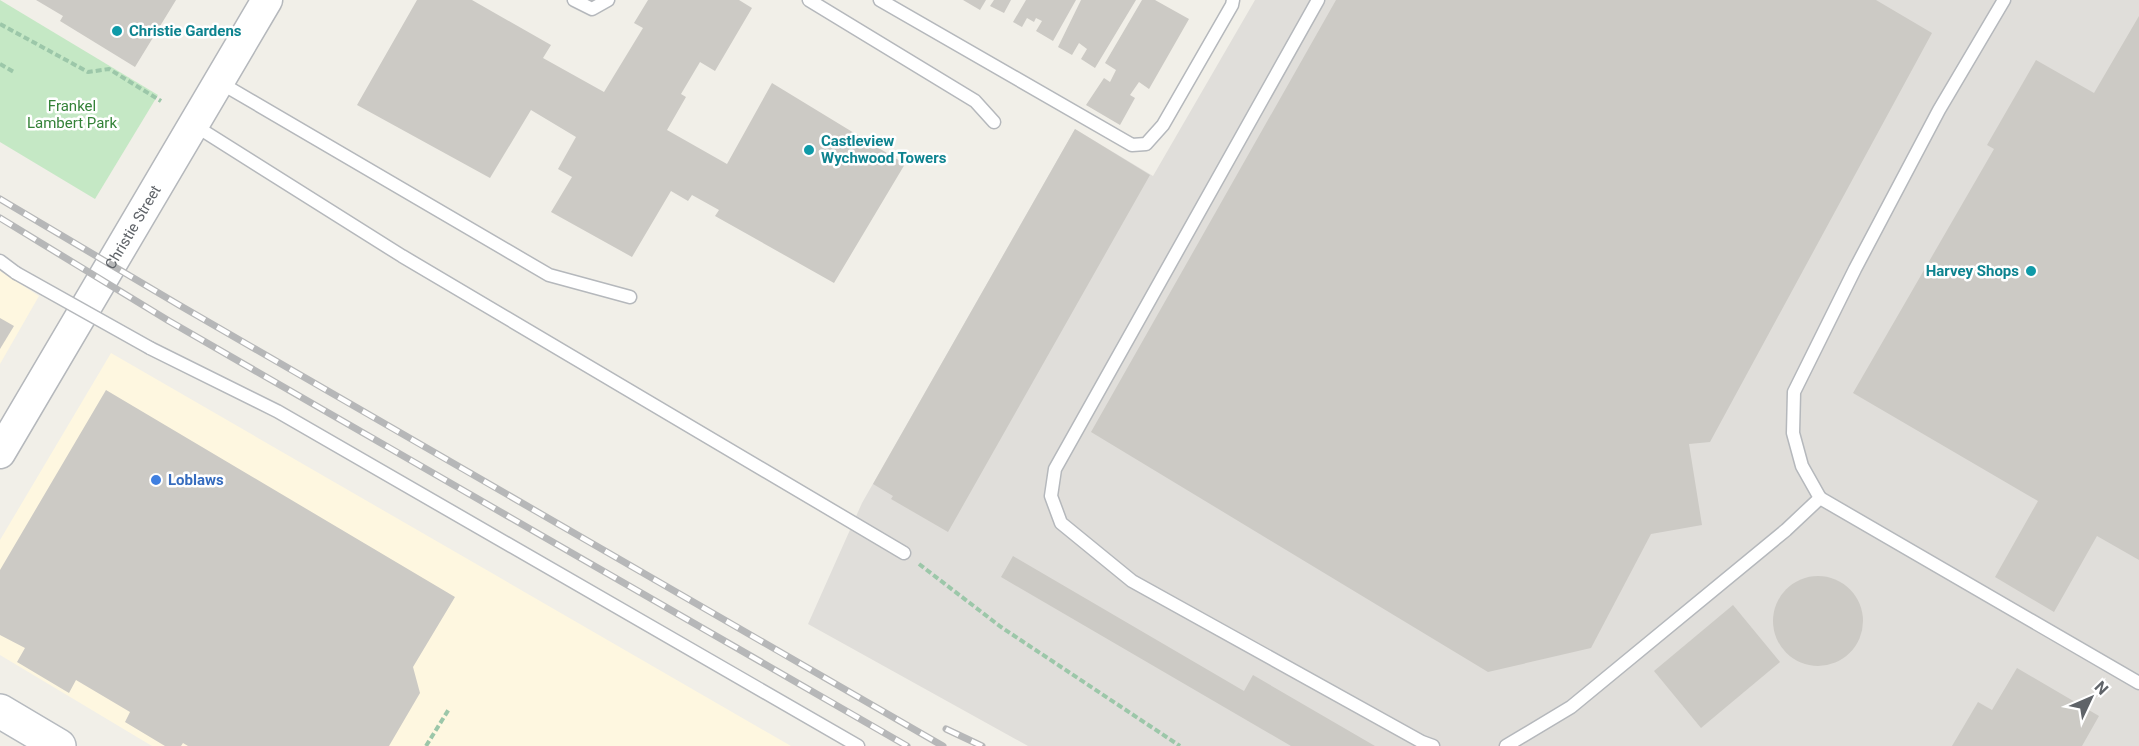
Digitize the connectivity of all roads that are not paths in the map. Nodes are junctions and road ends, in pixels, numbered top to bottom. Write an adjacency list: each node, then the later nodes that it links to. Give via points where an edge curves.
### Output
1 (267, 0): 9 (street, Christie Street)
2 (574, 0): 3 (lane, via 592,9)
3 (608, 0)
4 (809, 0): 10 (lane, via 975,101)
5 (880, 0): 6 (lane, via 1132,145 1146,144 1163,125)
6 (1233, 0)
7 (1318, 0): 21 (lane, via 1055,469 1051,496 1061,523 1132,581)
8 (2004, 0): 15 (lane, via 1939,110 1794,392 1793,433 1802,465)
9 (218, 81): 11 (street, Christie Street); 13 (lane, via 549,275)
10 (994, 122)
11 (193, 124): 14 (street, Christie Street); 16 (lane, via 402,256)
12 (0, 261): 20 (lane, bridge, via 150,348 277,411)
13 (630, 297)
14 (0, 453)
15 (1820, 498): 17 (lane); 22 (lane, via 1571,707)
16 (904, 553)
17 (2139, 683)
18 (0, 711): 19 (main road)
19 (59, 746)
20 (858, 746)
21 (1433, 746)
22 (1506, 746)

